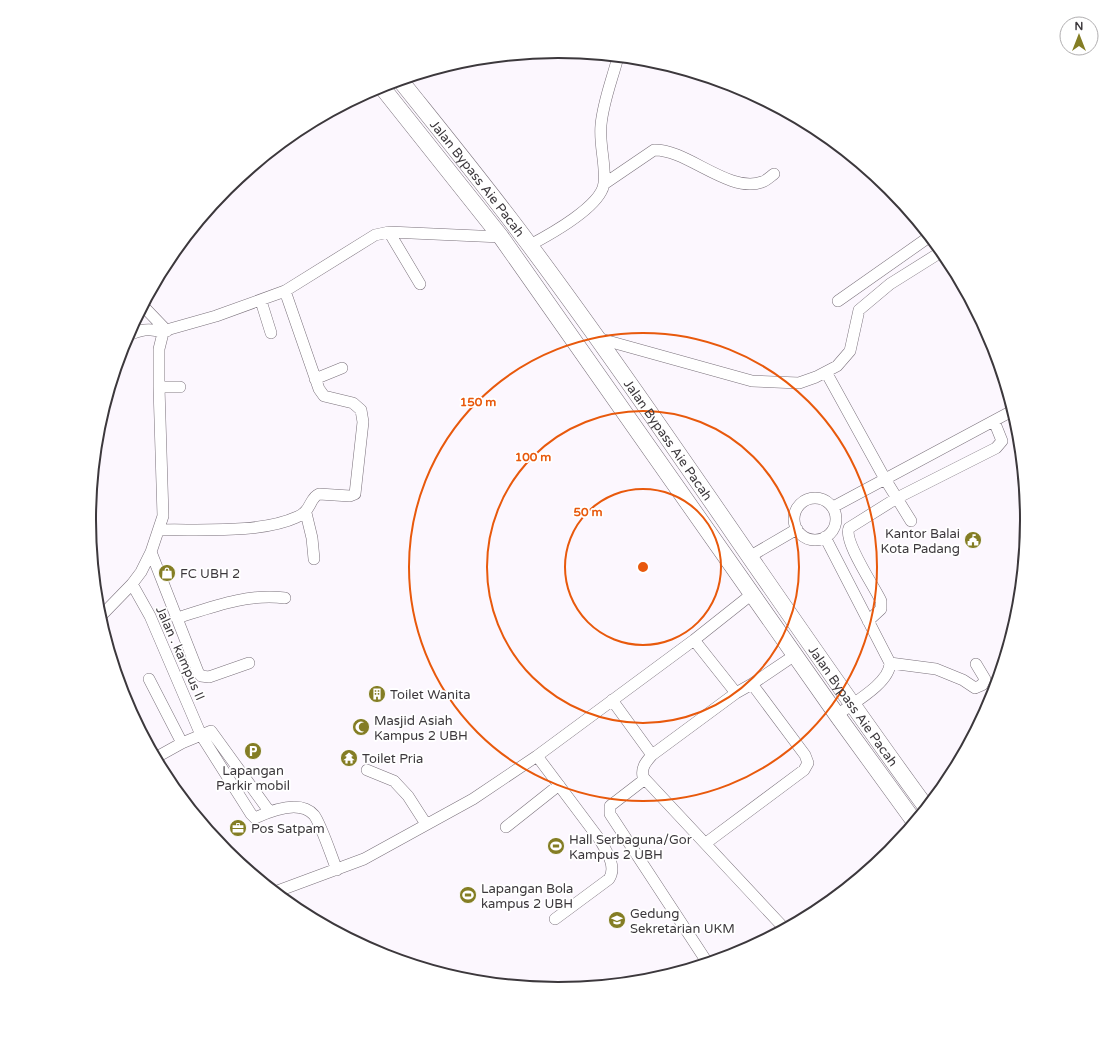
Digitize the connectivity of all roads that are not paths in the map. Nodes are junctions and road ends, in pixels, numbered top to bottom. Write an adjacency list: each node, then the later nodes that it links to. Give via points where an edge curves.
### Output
1 (617, 62): 7 (street, via 601,125)
2 (404, 85): 4 (highway, Jalan Bypass Aie Pacah)
3 (386, 91): 5 (highway)
4 (447, 139): 5 (highway); 11 (highway, Jalan Bypass Aie Pacah)
5 (434, 151): 9 (highway)
6 (774, 174): 7 (street, via 762,182 742,184 670,152 654,150)
7 (604, 184): 11 (street, via 589,206 558,230)
8 (389, 232): 9 (street); 13 (street); 14 (street, via 363,241)
9 (501, 237): 22 (highway)
10 (925, 240): 16 (street)
11 (530, 245): 20 (highway, Jalan Bypass Aie Pacah)
12 (936, 255): 24 (street, via 890,284 859,310 850,351 837,366)
13 (420, 284)
14 (285, 291): 15 (street); 25 (street)
15 (261, 301): 19 (street); 21 (street)
16 (838, 301)
17 (146, 310): 19 (street)
18 (136, 331): 19 (street, via 154,329)
19 (165, 332): 26 (street, via 159,349)
20 (593, 332): 22 (highway); 24 (street, via 752,381 799,383); 40 (highway, Jalan Bypass Aie Pacah)
21 (271, 333)
22 (573, 339): 44 (highway)
23 (342, 368): 25 (street)
24 (826, 372): 30 (street)
25 (315, 379): 33 (street, via 324,396 358,405 363,422 355,494 315,495)
26 (159, 387): 27 (street); 36 (street, via 163,486 163,516)
27 (180, 387)
28 (1007, 414): 29 (street)
29 (994, 421): 30 (street); 31 (street, via 1002,441 1000,444)
30 (885, 479): 31 (street); 32 (street)
31 (897, 498): 34 (street); 39 (street, via 849,528 847,534)
32 (833, 507): 35 (street, via 820,498 804,501 794,513); 37 (street, via 836,524 832,532)
33 (306, 513): 36 (street, via 267,526); 41 (street)
34 (911, 521)
35 (797, 529): 37 (street, via 809,539); 40 (street)
36 (159, 530): 38 (street)
37 (825, 537): 42 (street)
38 (151, 552): 43 (street); 47 (street)
39 (855, 553): 42 (street); 48 (street, via 881,601 881,609)
40 (749, 557): 58 (highway, Jalan Bypass Aie Pacah)
41 (314, 559)
42 (839, 564): 48 (street)
43 (132, 584): 46 (street); 60 (street, Jalan . kampus II)
44 (752, 594): 49 (street); 50 (highway)
45 (285, 598): 47 (street, via 270,596 228,602)
46 (105, 612)
47 (177, 618): 51 (street, via 201,676 209,677)
48 (868, 621): 52 (street)
49 (694, 640): 56 (street); 57 (street)
50 (795, 655): 55 (street); 59 (highway)
51 (249, 663)
52 (890, 663): 53 (street, via 936,669 975,688 982,685 985,679); 58 (street, via 890,670 883,680)
53 (976, 664)
54 (149, 679): 61 (street)
55 (752, 684): 56 (street); 73 (street, via 805,755 808,763 804,770)
56 (736, 693): 63 (street)
57 (612, 700): 63 (street); 64 (street)
58 (851, 705): 59 (street); 68 (highway, Jalan Bypass Aie Pacah)
59 (837, 715): 70 (highway)
60 (206, 733): 61 (street); 69 (street); 69 (street, Jalan . kampus II, via 251,814 255,818)
61 (182, 743): 62 (street)
62 (160, 755)
63 (652, 755): 66 (street, via 642,769)
64 (537, 756): 67 (street); 71 (street, via 474,799)
65 (367, 770): 71 (street, via 394,781 408,796)
66 (645, 778): 73 (street); 78 (street, via 610,806 610,814)
67 (558, 785): 72 (street); 76 (street, via 600,840 608,854 612,871 609,879)
68 (923, 803)
69 (269, 811): 74 (street, via 296,807 306,809 314,816)
70 (911, 817)
71 (426, 824): 74 (street, via 364,859)
72 (506, 827)
73 (706, 843): 77 (street)
74 (337, 870): 75 (street)
75 (280, 890)
76 (555, 919)
77 (780, 924)
78 (704, 958)

